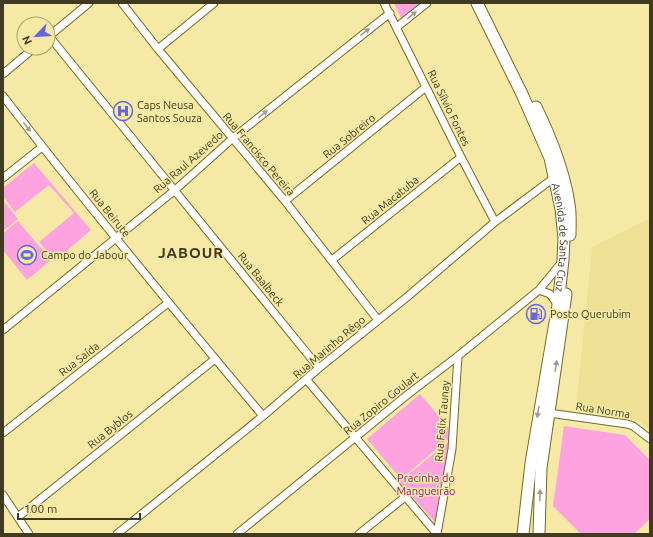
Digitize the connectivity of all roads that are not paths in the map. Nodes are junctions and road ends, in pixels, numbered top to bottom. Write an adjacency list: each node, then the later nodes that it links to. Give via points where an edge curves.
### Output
1 (89, 3): 10 (street)
2 (122, 3): 12 (street, Rua Francisco Pereira)
3 (214, 3): 12 (street)
4 (384, 3): 8 (street, Rua Sílvio Fontes)
5 (427, 3): 9 (street, one-way to 5)
6 (477, 3): 20 (main road, Avenida de Santa Cruz, via 540,133)
7 (485, 3): 37 (main road, Avenida de Santa Cruz, one-way to 7, via 570,261 570,206 557,153)
8 (390, 13): 9 (street, Rua Sílvio Fontes); 17 (street, Rua Raul Azevedo, one-way to 8)
9 (397, 27): 15 (street, Rua Sílvio Fontes)
10 (56, 30)
11 (56, 45): 22 (street, Rua Baalbeck)
12 (158, 49): 17 (street, Rua Francisco Pereira)
13 (24, 56): 14 (street)
14 (3, 74)
15 (426, 87): 19 (street, Rua Sílvio Fontes); 23 (street, Rua Sobreiro)
16 (3, 96): 18 (street, Rua Beirute, one-way to 18)
17 (233, 138): 22 (street, Rua Raul Azevedo); 23 (street, Rua Francisco Pereira)
18 (42, 147): 21 (street); 25 (street, Rua Beirute)
19 (461, 157): 24 (street, Rua Sílvio Fontes); 26 (street, Rua Macatuba)
20 (555, 177): 24 (street, Rua Marinho Rêgo); 27 (main road, Avenida de Santa Cruz, via 562,216)
21 (3, 178)
22 (175, 190): 25 (street, Rua Raul Azevedo); 35 (street, Rua Baalbeck)
23 (285, 201): 26 (street, Rua Francisco Pereira)
24 (495, 222): 31 (street, Rua Marinho Rêgo)
25 (116, 238): 29 (street, Rua Beirute); 32 (street, Rua Raul Azevedo)
26 (332, 260): 31 (street, Rua Francisco Pereira)
27 (563, 260): 28 (street, Rua Zopiro Goulart); 30 (main road, Avenida de Santa Cruz)
28 (539, 290): 30 (street, via 550,294); 33 (street, Rua Zopiro Goulart)
29 (168, 303): 34 (street, Rua Beirute); 39 (street, Rua Saída)
30 (558, 305): 50 (main road, Avenida de Santa Cruz, one-way to 50, via 537,420)
31 (378, 320): 35 (street, Rua Marinho Rêgo)
32 (3, 330)
33 (458, 356): 40 (street, Rua Zopiro Goulart); 49 (street, Rua Felix Taunay, via 452,449)
34 (215, 359): 38 (street, Rua Beirute); 44 (street, Rua Byblos)
35 (319, 368): 36 (street, Rua Marinho Rêgo)
36 (306, 379): 38 (street, Rua Marinho Rêgo); 40 (street)
37 (548, 413): 41 (street, Rua Norma, via 627,424); 51 (main road, Avenida de Santa Cruz, one-way to 37)
38 (263, 416): 46 (street, Rua Marinho Rêgo)
39 (3, 433)
40 (356, 437): 43 (street); 47 (street, Rua Zopiro Goulart)
41 (650, 439)
42 (3, 495): 44 (street)
43 (404, 497): 48 (street); 49 (street)
44 (18, 517): 45 (street)
45 (30, 534)
46 (117, 534)
47 (237, 534)
48 (359, 534)
49 (437, 534)
50 (523, 534)
51 (539, 534)

